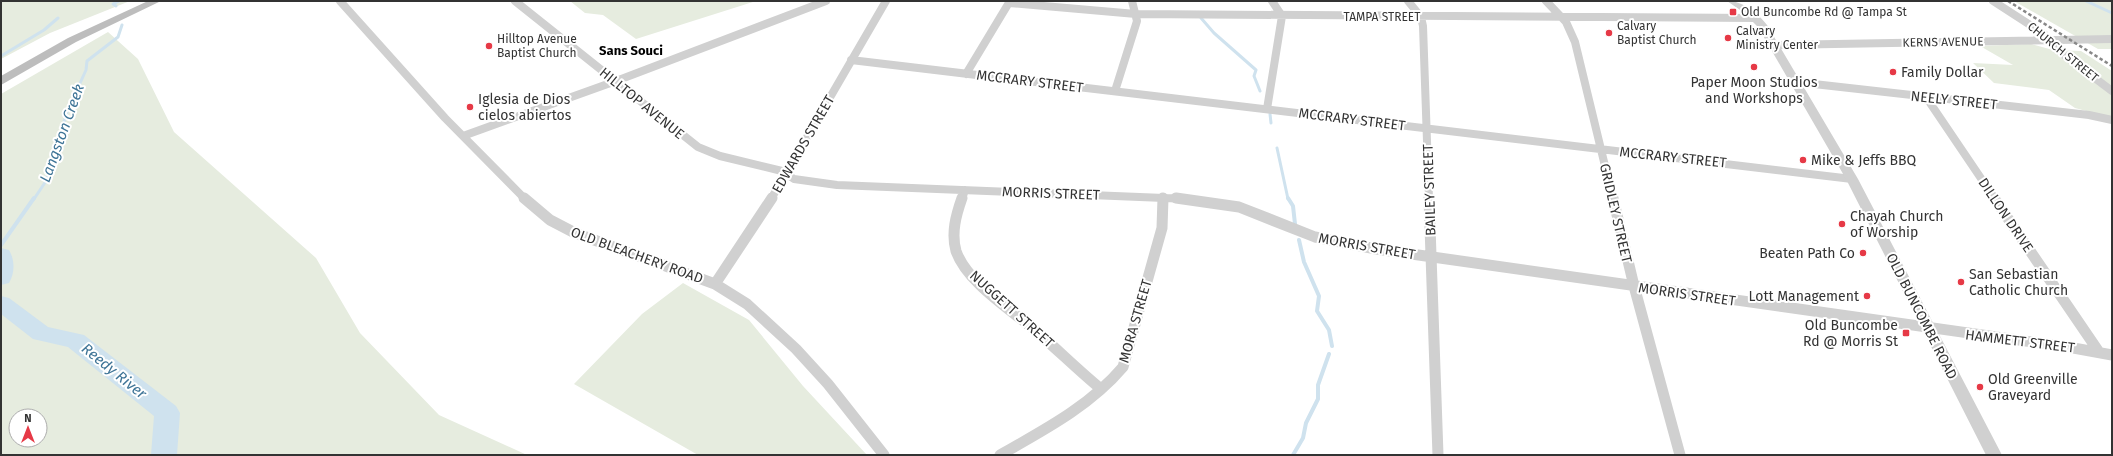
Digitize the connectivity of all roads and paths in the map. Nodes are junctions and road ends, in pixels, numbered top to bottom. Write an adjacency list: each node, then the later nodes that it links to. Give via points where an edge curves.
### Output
1 (156, 1): 23 (main road, via 72,40)
2 (340, 1): 32 (street, OLD BLEACHERY ROAD, via 409,80)
3 (515, 1): 24 (street, HILLTOP AVENUE)
4 (826, 1): 24 (street)
5 (886, 1): 21 (street, EDWARDS STREET)
6 (1132, 1): 13 (street)
7 (1272, 1): 14 (street)
8 (1408, 1): 15 (street)
9 (1546, 1): 16 (street, GRIDLEY STREET)
10 (1731, 1): 17 (street, OLD BUNCOMBE ROAD)
11 (1993, 1): 19 (street, CHURCH STREET, via 2044,34)
12 (1010, 2): 13 (street, TAMPA STREET); 22 (street)
13 (1136, 14): 14 (street, TAMPA STREET); 26 (street, via 1136,27)
14 (1282, 16): 15 (street, TAMPA STREET); 29 (street)
15 (1421, 17): 16 (street, TAMPA STREET); 31 (street, BAILEY STREET)
16 (1562, 17): 17 (street, TAMPA STREET); 33 (street, GRIDLEY STREET, via 1575,42)
17 (1756, 18): 20 (street, OLD BUNCOMBE ROAD)
18 (2112, 39): 19 (street, KERNS AVENUE)
19 (2049, 40): 20 (street, KERNS AVENUE); 27 (street, CHURCH STREET, via 2068,59)
20 (1774, 45): 25 (street, OLD BUNCOMBE ROAD)
21 (851, 60): 22 (street, MCCRARY STREET); 34 (street, EDWARDS STREET)
22 (966, 74): 26 (street, MCCRARY STREET)
23 (1, 81)
24 (616, 81): 32 (street); 34 (street, HILLTOP AVENUE, via 698,147 720,156 776,169)
25 (1796, 82): 28 (street, NEELY STREET); 35 (street, OLD BUNCOMBE ROAD)
26 (1115, 91): 29 (street, MCCRARY STREET)
27 (2112, 91)
28 (1926, 97): 30 (street, NEELY STREET, via 2089,115); 42 (street, DILLON DRIVE)
29 (1267, 109): 31 (street, MCCRARY STREET)
30 (2112, 120)
31 (1426, 128): 33 (street, MCCRARY STREET); 38 (street, BAILEY STREET)
32 (463, 136): 39 (street, OLD BLEACHERY ROAD, via 495,171 550,220 596,242)
33 (1601, 149): 35 (street, MCCRARY STREET); 40 (street, GRIDLEY STREET)
34 (785, 174): 36 (street, MORRIS STREET, via 794,179 837,185); 39 (street, EDWARDS STREET)
35 (1852, 179): 41 (street, OLD BUNCOMBE ROAD)
36 (964, 190): 37 (street, MORRIS STREET); 44 (street, NUGGETT STREET, via 954,230 957,253 963,264 983,285)
37 (1162, 197): 38 (street, MORRIS STREET, via 1230,204 1327,240); 44 (street, MORA STREET, via 1162,228 1126,359 1116,377)
38 (1432, 257): 40 (street, MORRIS STREET); 47 (street, BAILEY STREET)
39 (716, 284): 45 (street, OLD BLEACHERY ROAD, via 747,304 796,349 828,384)
40 (1634, 286): 41 (street, MORRIS STREET); 48 (street, GRIDLEY STREET)
41 (1928, 328): 42 (street, HAMMETT STREET); 49 (street, OLD BUNCOMBE ROAD)
42 (2099, 352): 43 (street, HAMMETT STREET)
43 (2112, 355)
44 (1101, 389): 46 (street, MORA STREET, via 1055,422)
45 (884, 455)
46 (1000, 455)
47 (1438, 455)
48 (1680, 455)
49 (1994, 455)

